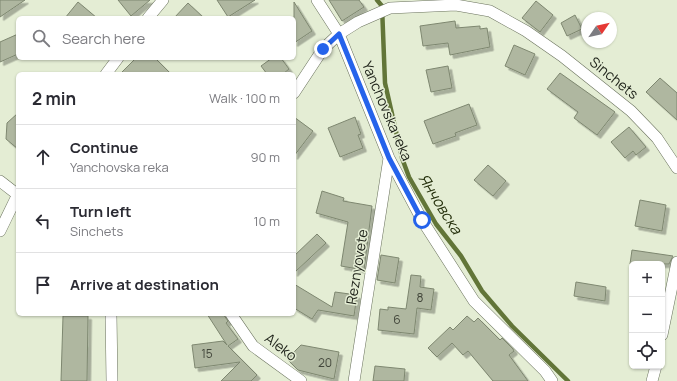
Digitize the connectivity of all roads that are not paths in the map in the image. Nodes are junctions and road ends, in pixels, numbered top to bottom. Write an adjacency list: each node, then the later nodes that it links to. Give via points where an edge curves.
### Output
1 (163, 0): 3 (street)
2 (317, 0): 4 (street, Yanchovska reka)
3 (150, 16)
4 (339, 34): 7 (street, Sinchets, via 323,49); 8 (street, Yanchovska reka); 9 (street, Sinchets, via 358,22 390,8 456,5 490,11 526,31 562,56 631,111 657,138)
5 (116, 60): 6 (street)
6 (108, 72)
7 (296, 90)
8 (389, 158): 21 (street, Reznyovete); 22 (street, Yanchovska reka, via 422,220 474,301)
9 (677, 168)
10 (0, 181): 11 (street)
11 (16, 193)
12 (16, 198): 13 (street)
13 (0, 231)
14 (677, 262): 17 (street)
15 (111, 316): 19 (street)
16 (232, 316): 20 (street, Aleko, via 253,346)
17 (662, 333)
18 (655, 369): 23 (street)
19 (112, 381)
20 (301, 381)
21 (354, 381)
22 (552, 381)
23 (652, 381)

